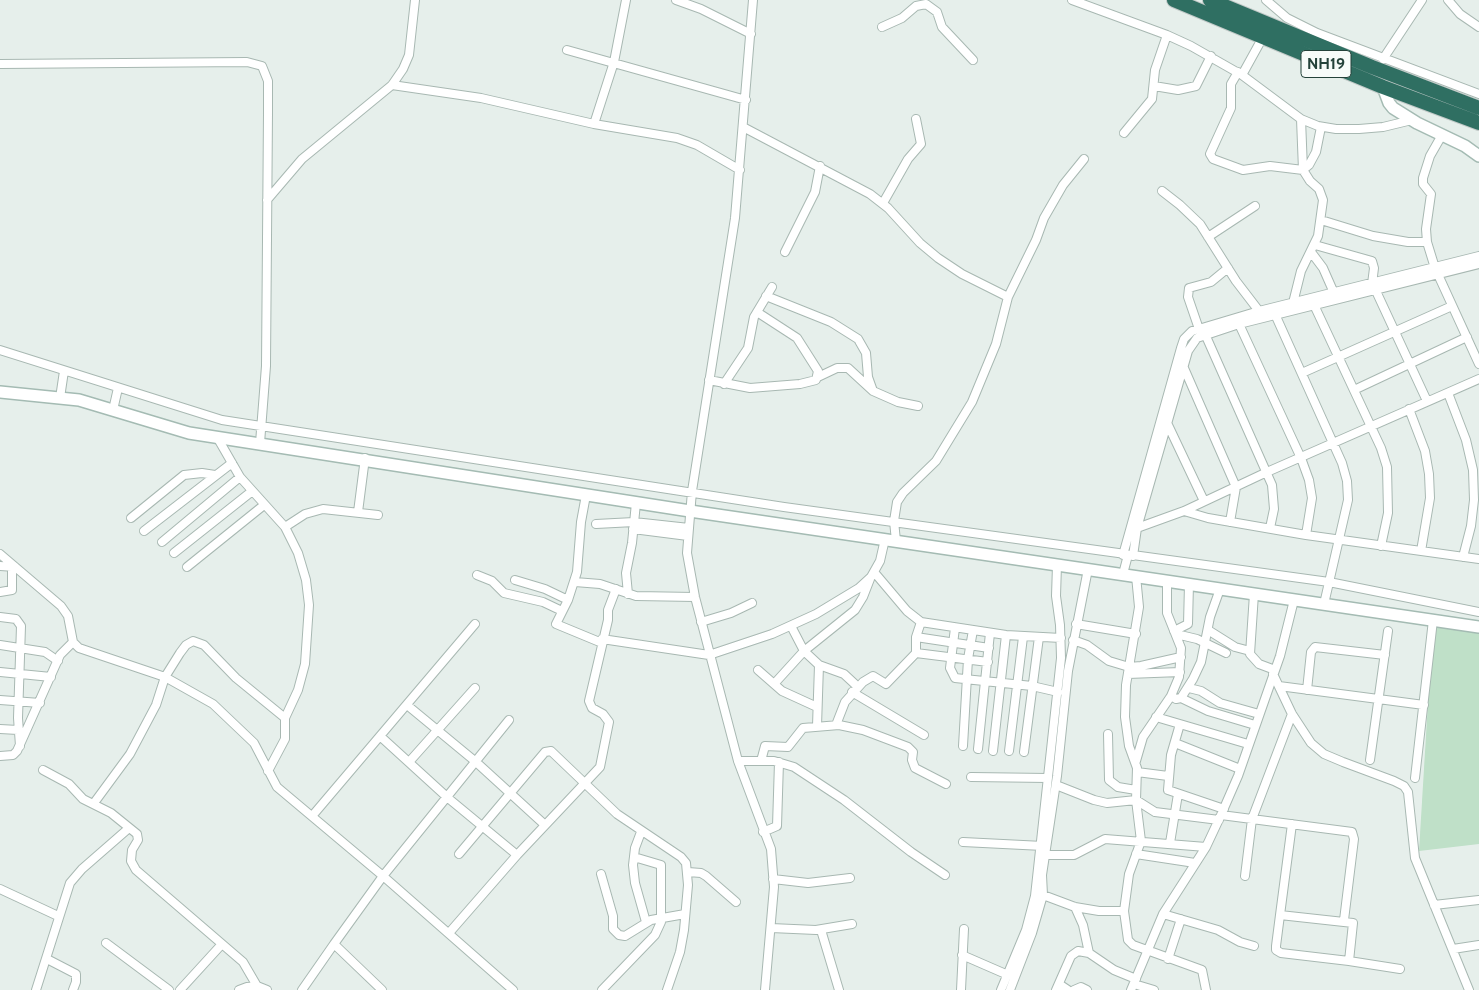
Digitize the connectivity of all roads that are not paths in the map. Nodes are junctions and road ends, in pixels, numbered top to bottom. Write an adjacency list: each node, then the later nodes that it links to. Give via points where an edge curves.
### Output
1 (414, 0): 24 (street, via 409,55 404,69)
2 (626, 0): 21 (street)
3 (676, 0): 14 (street)
4 (753, 0): 14 (street)
5 (1072, 0): 15 (street)
6 (1174, 0): 16 (highway, NH19)
7 (1210, 0): 29 (highway, NH19)
8 (1266, 0): 19 (street, via 1287,18)
9 (1422, 0): 19 (street)
10 (1448, 0): 12 (street, via 1460,14)
11 (920, 2): 13 (street, via 902,18); 20 (street, via 937,12 942,27)
12 (1479, 26)
13 (882, 27)
14 (751, 34): 28 (street)
15 (1167, 34): 18 (street); 25 (street, via 1155,70)
16 (1263, 37): 23 (street); 26 (highway, NH19)
17 (567, 50): 21 (street)
18 (1211, 56): 23 (street); 25 (street, via 1196,86 1178,90)
19 (1383, 59): 27 (street)
20 (973, 60)
21 (614, 62): 28 (street); 34 (street)
22 (0, 64): 45 (street, via 247,62 262,66 268,81)
23 (1240, 74): 31 (street); 43 (street, via 1231,84 1231,108 1211,157 1243,170 1270,166)
24 (392, 85): 34 (street, via 481,98); 45 (street, via 309,152)
25 (1154, 86): 37 (street, via 1149,104)
26 (1383, 87): 32 (street, via 1393,108); 33 (highway, NH19)
27 (1479, 94)
28 (746, 100): 35 (street)
29 (1479, 108)
30 (916, 119): 46 (street, via 921,144 908,159)
31 (1301, 120): 36 (street); 43 (street)
32 (1412, 120): 36 (street, via 1359,129); 38 (street)
33 (1479, 123)
34 (594, 124): 42 (street, via 677,138)
35 (744, 126): 41 (street); 42 (street)
36 (1321, 126): 43 (street, via 1316,152)
37 (1124, 133)
38 (1442, 135): 39 (street); 50 (street, via 1423,178 1423,184 1431,194)
39 (1479, 156)
40 (1084, 159): 61 (street, via 1062,184 1051,204)
41 (820, 166): 46 (street); 52 (street, via 815,192)
42 (740, 170): 81 (street, via 729,268)
43 (1303, 170): 48 (street, via 1322,194)
44 (1162, 190): 49 (street, via 1190,214)
45 (267, 200): 93 (street, via 266,366)
46 (883, 203): 61 (street, via 938,258)
47 (1254, 206): 49 (street)
48 (1321, 220): 50 (street, via 1379,237); 51 (street)
49 (1208, 237): 55 (street)
50 (1427, 242): 56 (street)
51 (1313, 248): 58 (street, via 1372,261); 59 (street); 62 (street, via 1301,271)
52 (785, 252)
53 (1479, 256): 56 (street)
54 (1479, 265): 56 (street)
55 (1228, 268): 65 (street); 70 (street, via 1211,282 1189,288 1188,297)
56 (1436, 272): 58 (street); 63 (street)
57 (772, 287): 60 (street)
58 (1374, 287): 59 (street); 64 (street); 69 (street)
59 (1334, 294): 62 (street)
60 (766, 296): 66 (street); 85 (street, via 831,322 858,339 866,353)
61 (1008, 298): 117 (street, via 996,344 972,402 936,461 897,502)
62 (1293, 303): 67 (street)
63 (1452, 306): 69 (street); 71 (street)
64 (1315, 307): 67 (street); 73 (street)
65 (1259, 311): 67 (street); 70 (street)
66 (757, 312): 79 (street, via 797,338 814,363); 82 (street, via 748,348)
67 (1274, 312): 68 (street); 78 (street)
68 (1239, 324): 70 (street); 100 (street)
69 (1394, 330): 73 (street); 74 (street)
70 (1202, 333): 76 (street, via 1191,344); 102 (street); 134 (street, via 1184,339 1181,348)
71 (1467, 337): 74 (street); 75 (street)
72 (0, 350): 77 (street)
73 (1337, 355): 78 (street); 84 (street)
74 (1410, 363): 84 (street); 89 (street)
75 (1479, 364)
76 (1184, 367): 94 (street); 105 (street)
77 (64, 371): 83 (street); 88 (street)
78 (1302, 372): 98 (street)
79 (818, 377): 82 (street, via 810,382 773,387); 85 (street, via 844,367)
80 (1479, 379): 87 (street)
81 (709, 380): 82 (street); 106 (street)
82 (724, 384)
83 (118, 388): 92 (street); 93 (street, via 222,420)
84 (1354, 390): 95 (street)
85 (873, 391): 90 (street, via 883,397)
86 (0, 392): 88 (street)
87 (1448, 393): 89 (street); 135 (street, via 1466,440 1473,470 1474,500)
88 (60, 398): 92 (street)
89 (1426, 401): 91 (street)
90 (918, 406)
91 (1409, 409): 95 (street); 131 (street, via 1425,451 1429,474 1430,498)
92 (113, 410): 96 (street)
93 (262, 425): 97 (street); 106 (street)
94 (1168, 425): 109 (street); 122 (street)
95 (1371, 426): 98 (street); 130 (street, via 1387,467 1389,492)
96 (217, 437): 97 (street); 101 (street)
97 (260, 443): 99 (street)
98 (1333, 443): 100 (street); 127 (street, via 1347,481 1348,500)
99 (365, 458): 108 (street); 114 (street)
100 (1301, 458): 102 (street); 126 (street, via 1312,498)
101 (232, 463): 103 (street); 104 (street)
102 (1268, 472): 105 (street); 123 (street, via 1275,498)
103 (214, 475): 116 (street, via 184,475); 124 (street)
104 (240, 477): 107 (street); 129 (street)
105 (1236, 487): 109 (street); 118 (street)
106 (692, 491): 112 (street); 117 (street)
107 (251, 492): 111 (street); 132 (street)
108 (586, 495): 110 (street); 148 (street)
109 (1204, 501): 113 (street)
110 (636, 503): 112 (street); 120 (street)
111 (264, 505): 121 (street); 140 (street)
112 (690, 511): 125 (street); 128 (street)
113 (1184, 511): 118 (street); 122 (street)
114 (358, 512): 115 (street); 121 (street, via 323,509 305,514)
115 (378, 515)
116 (131, 518)
117 (894, 521): 128 (street); 134 (street)
118 (1230, 522): 123 (street)
119 (596, 524): 120 (street)
120 (634, 526): 125 (street); 154 (street, via 626,573)
121 (284, 527): 236 (street, via 298,553 309,606 305,664)
122 (1137, 528): 134 (street)
123 (1270, 528): 126 (street)
124 (144, 531)
125 (688, 532): 156 (street)
126 (1306, 535): 127 (street)
127 (1338, 539): 130 (street); 149 (street)
128 (891, 540): 137 (street); 142 (street)
129 (162, 542)
130 (1380, 546): 131 (street)
131 (1421, 551): 135 (street)
132 (174, 553)
133 (0, 554): 139 (street)
134 (1128, 555): 143 (street); 149 (street)
135 (1463, 557): 136 (street)
136 (1479, 559)
137 (1057, 565): 141 (street); 182 (street, via 1056,596)
138 (0, 566): 139 (street)
139 (14, 567): 153 (street, via 12,590); 185 (street, via 61,606 68,616)
140 (187, 567)
141 (1088, 569): 143 (street); 168 (street)
142 (872, 574): 166 (street); 169 (street, via 841,600); 192 (street, via 855,610)
143 (1123, 574): 145 (street)
144 (478, 575): 161 (street, via 492,581 504,593 543,602)
145 (1136, 576): 147 (street); 177 (street, via 1139,607)
146 (515, 580): 157 (street)
147 (1167, 581): 150 (street); 176 (street, via 1167,613)
148 (575, 582): 151 (street); 157 (street)
149 (1329, 582): 160 (street); 162 (street)
150 (1189, 584): 152 (street); 176 (street, via 1188,624)
151 (616, 589): 154 (street); 184 (street)
152 (1220, 589): 155 (street); 173 (street)
153 (0, 592)
154 (628, 594): 156 (street)
155 (1254, 594): 158 (street); 193 (street)
156 (695, 597): 165 (street)
157 (568, 600): 161 (street)
158 (1294, 600): 160 (street); 208 (street)
159 (752, 602): 165 (street)
160 (1324, 604): 164 (street)
161 (562, 612): 184 (street, via 556,621 559,626)
162 (1479, 612)
163 (0, 617): 190 (street, via 20,621)
164 (1433, 620): 170 (street); 231 (street)
165 (701, 622): 196 (street)
166 (921, 622): 171 (street); 179 (street)
167 (475, 624): 230 (street)
168 (1076, 624): 177 (street); 183 (street)
169 (791, 626): 192 (street); 196 (street)
170 (1479, 627)
171 (955, 628): 172 (street); 186 (street)
172 (973, 630): 175 (street); 189 (street)
173 (1208, 630): 187 (street); 193 (street, via 1235,647)
174 (1388, 631): 197 (street)
175 (990, 633): 178 (street); 191 (street)
176 (1175, 633): 187 (street); 199 (street)
177 (1136, 634): 205 (street)
178 (1006, 635): 180 (street); 215 (street)
179 (916, 637): 186 (street); 194 (street)
180 (1023, 637): 181 (street); 216 (street)
181 (1040, 638): 182 (street); 217 (street)
182 (1061, 638): 223 (street)
183 (1073, 640): 205 (street); 274 (street)
184 (602, 641): 196 (street); 272 (street, via 589,700 592,708 607,717 609,727 600,767)
185 (73, 642): 201 (street, via 65,647); 211 (street, via 79,648)
186 (953, 643): 189 (street); 198 (street)
187 (1206, 643): 195 (street); 220 (street)
188 (0, 645): 190 (street)
189 (970, 645): 191 (street); 200 (street)
190 (19, 647): 201 (street, via 45,652); 209 (street)
191 (990, 648): 202 (street)
192 (804, 651): 203 (street); 214 (street)
193 (1250, 651): 208 (street, via 1253,659)
194 (916, 653): 198 (street); 221 (street, via 886,684 873,676)
195 (1226, 653)
196 (709, 655): 258 (street)
197 (1385, 656): 222 (street, via 1314,647); 226 (street)
198 (951, 657): 200 (street); 212 (street, via 950,668 955,678)
199 (1181, 657): 205 (street); 207 (street)
200 (968, 659): 202 (street); 212 (street)
201 (58, 661): 210 (street)
202 (988, 662): 213 (street)
203 (819, 665): 221 (street, via 844,674); 232 (street)
204 (758, 670): 214 (street)
205 (1128, 670): 207 (street); 260 (street, via 1126,730)
206 (0, 672): 209 (street)
207 (1180, 672): 224 (street)
208 (1274, 672): 218 (street); 233 (street)
209 (19, 674): 210 (street); 228 (street)
210 (51, 677): 229 (street)
211 (165, 677): 236 (street, via 186,645 197,641); 266 (street, via 213,704 254,743); 280 (street, via 143,733)
212 (967, 681): 213 (street); 251 (street)
213 (985, 682): 215 (street); 252 (street)
214 (774, 684): 232 (street)
215 (1000, 684): 216 (street); 253 (street)
216 (1017, 684): 217 (street); 254 (street)
217 (1032, 686): 223 (street); 255 (street)
218 (1279, 686): 222 (street); 234 (street)
219 (474, 688): 244 (street)
220 (1189, 688): 225 (street); 233 (street, via 1201,691 1220,703)
221 (855, 689): 239 (street); 246 (street)
222 (1307, 690): 226 (street)
223 (1058, 692): 270 (street)
224 (1172, 696): 225 (street); 235 (street)
225 (1181, 698): 240 (street, via 1208,711)
226 (1379, 699): 231 (street); 257 (street)
227 (0, 700): 228 (street)
228 (18, 701): 229 (street); 243 (street)
229 (40, 703): 250 (street)
230 (407, 705): 244 (street); 247 (street)
231 (1424, 705): 271 (street)
232 (817, 707): 241 (street)
233 (1259, 714): 240 (street)
234 (1292, 714): 284 (street); 312 (street, via 1311,743 1324,754 1404,786 1415,858)
235 (1156, 717): 238 (street); 260 (street, via 1143,737)
236 (285, 718): 266 (street, via 284,739)
237 (509, 720): 262 (street)
238 (1180, 724): 248 (street); 249 (street)
239 (836, 725): 241 (street); 273 (street, via 863,730 908,747 913,752 915,768)
240 (1255, 725): 249 (street)
241 (817, 726): 259 (street, via 802,728 785,748 765,746)
242 (0, 729): 243 (street)
243 (18, 730): 250 (street)
244 (436, 730): 261 (street); 262 (street)
245 (1108, 734): 275 (street, via 1109,780 1118,787)
246 (924, 735)
247 (380, 736): 261 (street); 282 (street)
248 (1174, 743): 264 (street); 268 (street)
249 (1248, 744): 264 (street)
250 (20, 746): 256 (street, via 13,755)
251 (963, 746)
252 (978, 749)
253 (993, 751)
254 (1009, 751)
255 (1024, 752)
256 (0, 756)
257 (1370, 760)
258 (738, 761): 259 (street); 290 (street)
259 (761, 761): 263 (street)
260 (1136, 761): 267 (street)
261 (409, 762): 278 (street)
262 (476, 762): 276 (street); 278 (street)
263 (779, 762): 290 (street, via 778,826); 303 (street, via 794,767 844,800)
264 (1240, 769): 283 (street)
265 (43, 770): 280 (street, via 59,777 83,798)
266 (268, 771): 282 (street, via 277,787)
267 (1137, 772): 268 (street); 275 (street)
268 (1168, 776): 277 (street, via 1168,790)
269 (971, 777): 270 (street)
270 (1048, 778): 295 (street)
271 (1416, 778)
272 (585, 783): 276 (street, via 548,750); 286 (street); 289 (street)
273 (946, 784)
274 (1056, 785): 279 (street, via 1107,803); 295 (street)
275 (1136, 790): 279 (street)
276 (510, 793): 286 (street); 287 (street)
277 (1178, 794): 281 (street); 283 (street)
278 (448, 798): 287 (street); 304 (street)
279 (1136, 800): 281 (street, via 1149,810); 291 (street)
280 (94, 803): 288 (street)
281 (1175, 814): 283 (street); 293 (street)
282 (313, 815): 304 (street)
283 (1222, 815): 284 (street); 294 (street)
284 (1252, 819): 285 (street); 305 (street)
285 (1292, 824): 317 (street); 321 (street, via 1352,832 1354,839)
286 (545, 825): 297 (street)
287 (483, 826): 296 (street); 297 (street)
288 (129, 828): 318 (street, via 82,869 70,884); 329 (street, via 138,836 131,861 136,870)
289 (641, 832): 299 (street); 301 (street, via 681,857)
290 (763, 832): 307 (street, via 771,849)
291 (1141, 841): 293 (street); 295 (street, via 1105,839 1074,855); 298 (street)
292 (963, 842): 295 (street)
293 (1170, 843): 294 (street)
294 (1206, 846): 300 (street)
295 (1044, 848): 309 (street); 341 (street, via 1031,916)
296 (459, 854)
297 (517, 854): 327 (street)
298 (1136, 854): 300 (street); 314 (street, via 1129,874)
299 (634, 857): 319 (street, via 661,865); 322 (street, via 635,883)
300 (1195, 863): 316 (street)
301 (688, 872): 311 (street, via 706,876); 315 (street)
302 (601, 874): 322 (street, via 614,916 613,929 622,936)
303 (945, 874)
304 (383, 876): 327 (street); 330 (street)
305 (1246, 876)
306 (850, 878): 307 (street, via 808,883)
307 (773, 879): 324 (street)
308 (0, 889): 318 (street)
309 (1043, 895): 313 (street); 360 (street)
310 (1479, 900): 312 (street)
311 (736, 902)
312 (1434, 905): 333 (street)
313 (1075, 907): 314 (street); 335 (street)
314 (1124, 911): 334 (street, via 1128,940)
315 (685, 914): 319 (street); 355 (street, via 680,952)
316 (1163, 914): 320 (street); 334 (street)
317 (1280, 915): 321 (street); 339 (street, via 1276,950)
318 (58, 916): 337 (street)
319 (662, 916): 322 (street); 354 (street, via 655,936)
320 (1181, 919): 332 (street, via 1218,930); 338 (street)
321 (1344, 920): 339 (street, via 1353,923 1354,927)
322 (646, 922)
323 (852, 924): 326 (street)
324 (771, 928): 326 (street); 356 (street)
325 (964, 929): 336 (street)
326 (822, 930): 357 (street)
327 (449, 933): 353 (street)
328 (106, 943): 348 (street)
329 (222, 944): 343 (street, via 243,962); 349 (street)
330 (334, 944): 345 (street); 352 (street)
331 (1479, 945): 333 (street)
332 (1254, 946)
333 (1453, 949): 366 (street)
334 (1146, 951): 338 (street); 342 (street)
335 (1089, 953): 342 (street); 344 (street, via 1074,952)
336 (962, 955): 341 (street); 358 (street)
337 (47, 959): 346 (street); 347 (street, via 76,974)
338 (1168, 959): 365 (street, via 1202,970)
339 (1349, 961): 340 (street)
340 (1400, 969)
341 (1008, 975): 359 (street)
342 (1133, 984): 364 (street)
343 (257, 986): 350 (street); 351 (street)
344 (1057, 987): 361 (street)
345 (307, 989)
346 (36, 990)
347 (73, 990)
348 (169, 990)
349 (180, 990)
350 (239, 990)
351 (267, 990)
352 (382, 990)
353 (513, 990)
354 (602, 990)
355 (667, 990)
356 (766, 990)
357 (839, 990)
358 (960, 990)
359 (1001, 990)
360 (1010, 990)
361 (1068, 990)
362 (1074, 990): 363 (street, via 1081,987)
363 (1087, 990)
364 (1154, 990)
365 (1206, 990)
366 (1469, 990)

